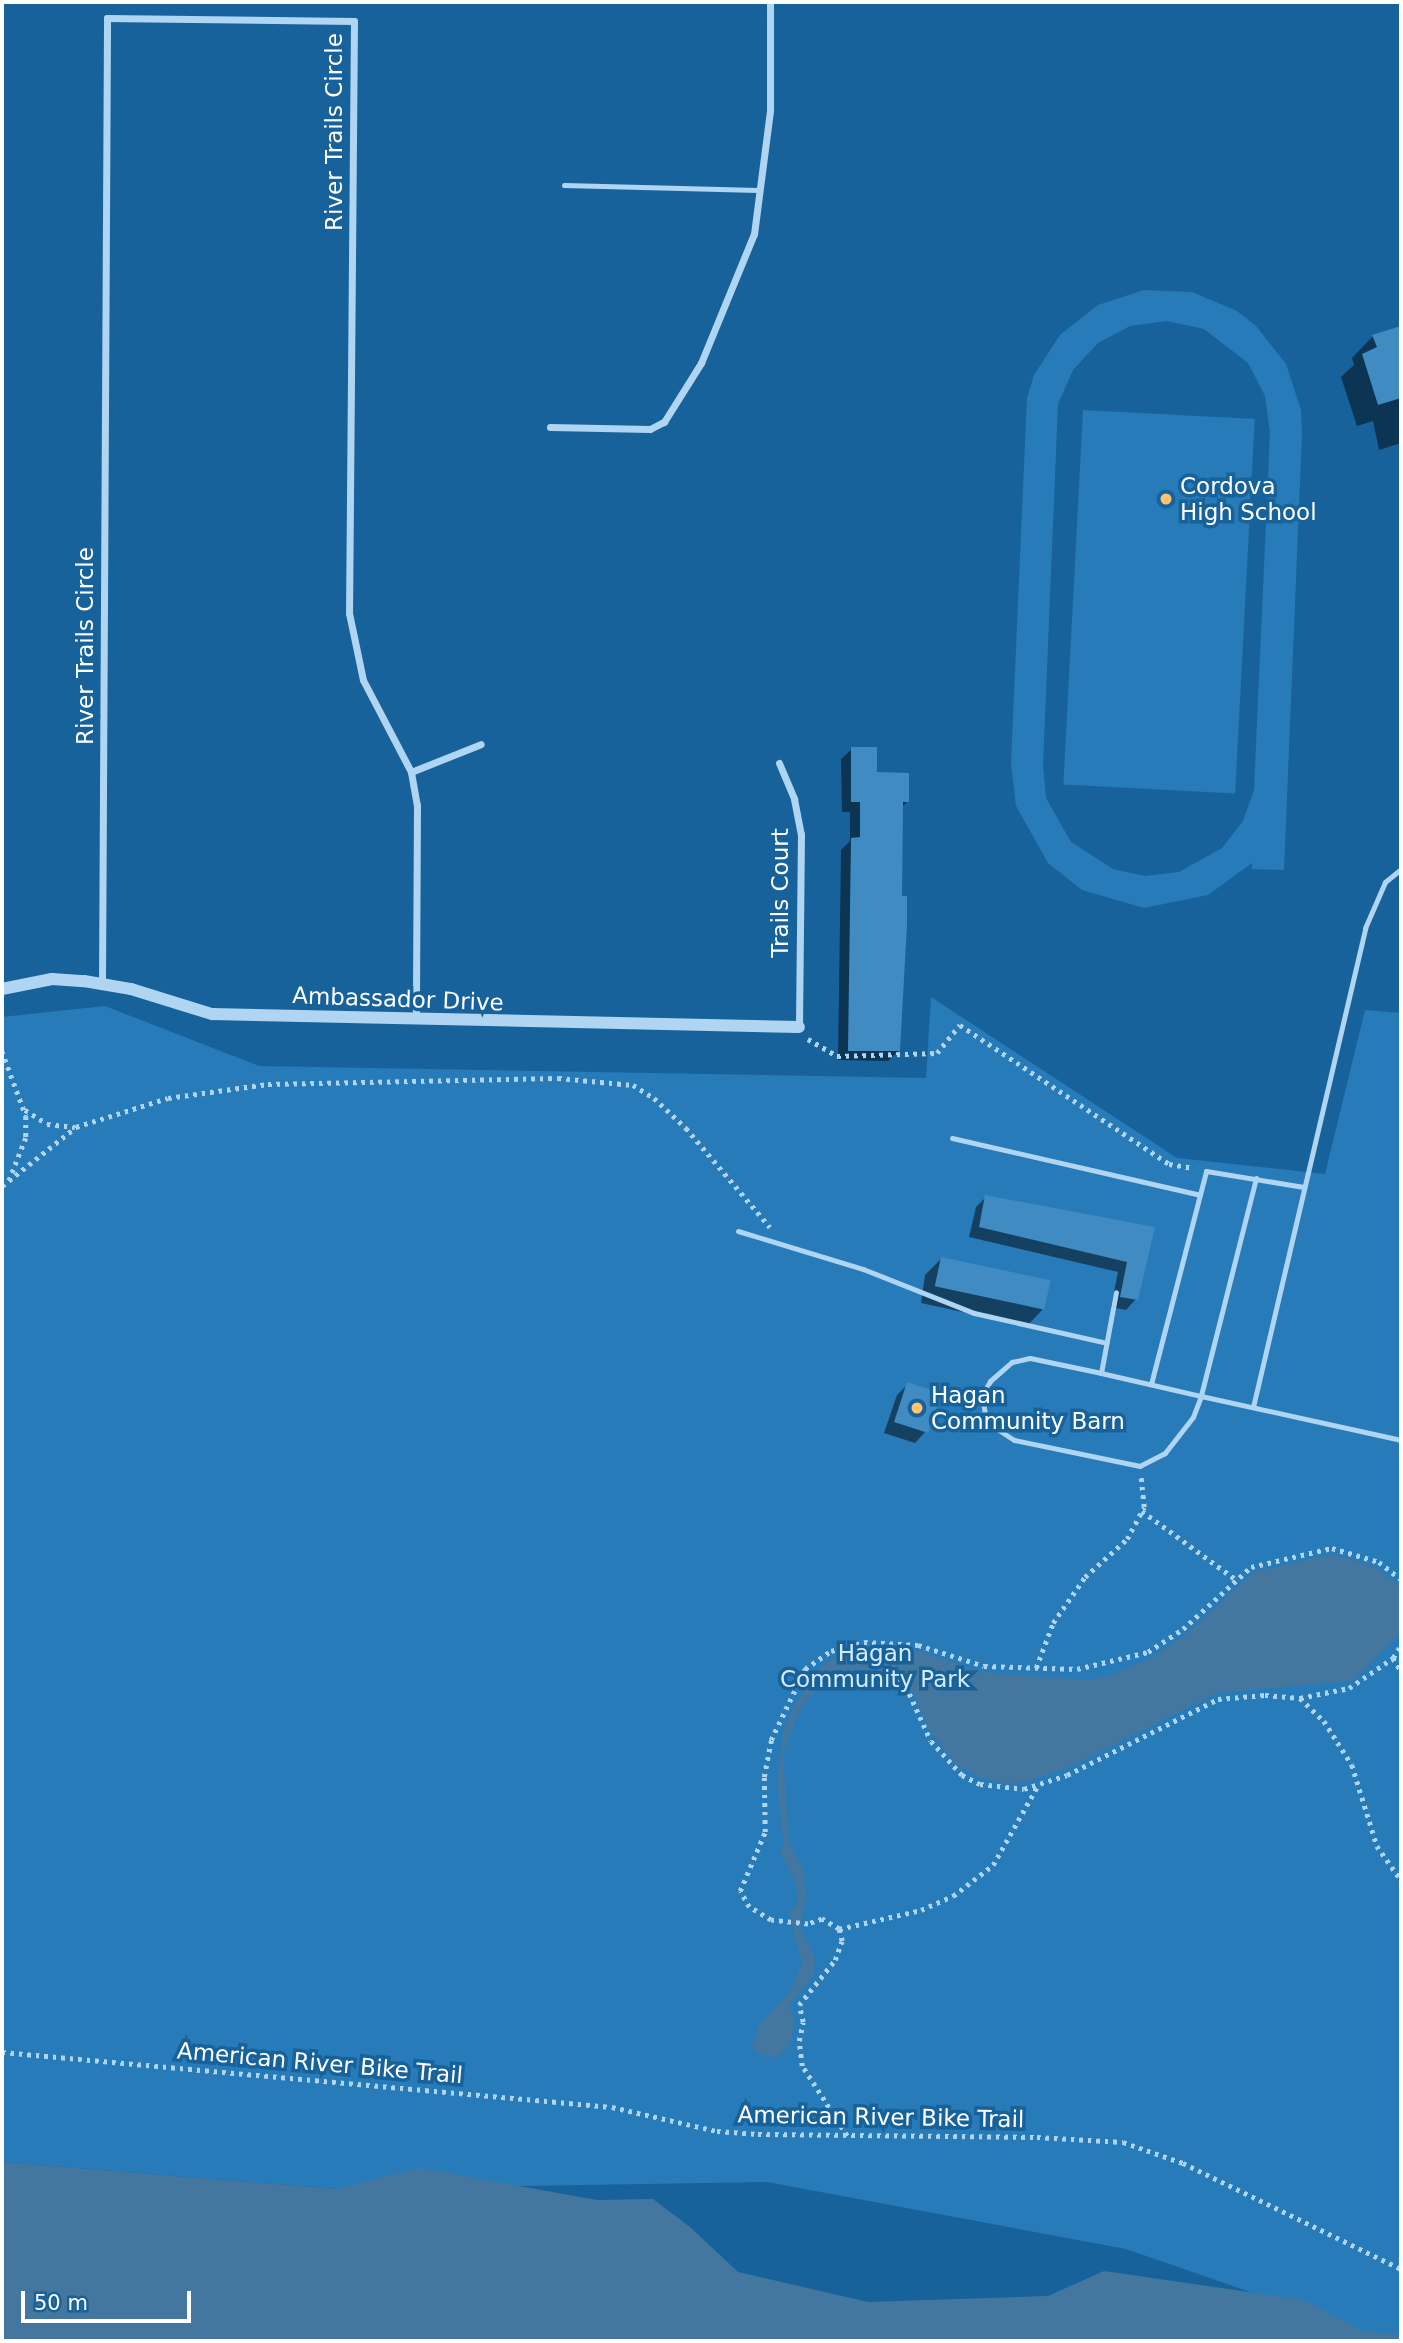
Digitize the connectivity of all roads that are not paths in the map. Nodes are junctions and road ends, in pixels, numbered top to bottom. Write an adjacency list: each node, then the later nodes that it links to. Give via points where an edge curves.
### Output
1 (770, 2): 3 (street, via 770,110)
2 (565, 185): 3 (lane)
3 (758, 190): 4 (street, via 754,234 723,314 701,363 664,422 650,429)
4 (550, 427)
5 (481, 744): 7 (street)
6 (779, 763): 12 (street, Trails Court, via 794,799 801,834)
7 (411, 772): 9 (street, River Trails Circle, via 363,680 349,613 354,21 107,18); 11 (street, River Trails Circle, via 417,805)
8 (1401, 869): 15 (lane, via 1372,904)
9 (102, 983): 10 (street, Ambassador Drive, via 52,979); 11 (street, Ambassador Drive, via 212,1014)
10 (2, 989)
11 (416, 1022): 12 (street, Ambassador Drive)
12 (799, 1027)
13 (952, 1138): 16 (lane)
14 (1256, 1178): 15 (lane); 16 (lane, via 1206,1171); 22 (lane)
15 (1304, 1187): 23 (lane)
16 (1200, 1195): 21 (lane)
17 (738, 1231): 19 (lane, via 863,1269 974,1313)
18 (1116, 1292): 19 (lane)
19 (1107, 1343): 20 (lane)
20 (1101, 1373): 21 (lane); 22 (lane, via 1030,1358 1012,1362 997,1371 982,1395 986,1422 1014,1440 1140,1466 1165,1453 1193,1417)
21 (1151, 1384): 22 (lane)
22 (1201, 1396): 23 (lane)
23 (1253, 1407): 24 (lane)
24 (1401, 1440)

